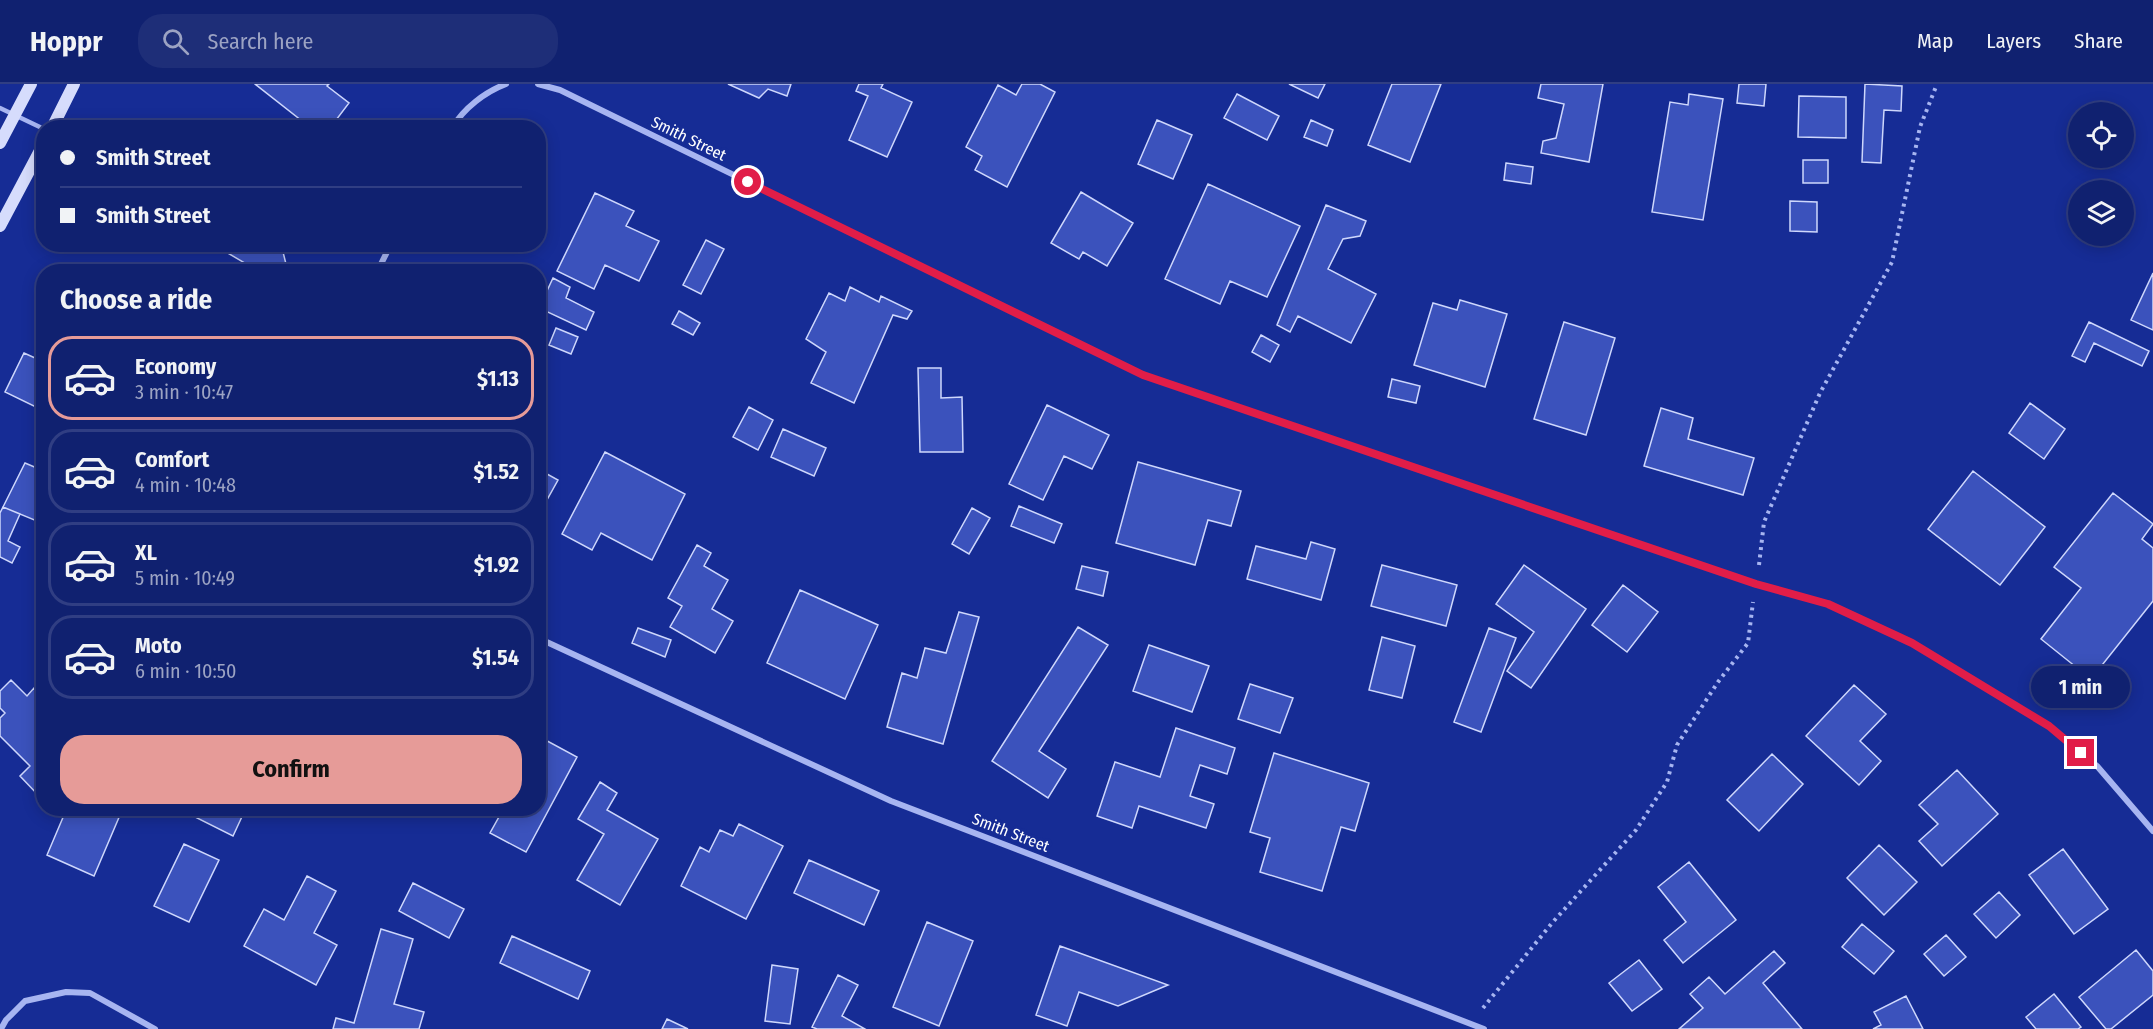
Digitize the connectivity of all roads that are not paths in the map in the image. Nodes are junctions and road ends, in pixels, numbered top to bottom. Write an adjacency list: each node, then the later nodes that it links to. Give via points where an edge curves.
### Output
1 (31, 84): 6 (main road)
2 (74, 84): 7 (main road)
3 (506, 84): 8 (street, via 482,96)
4 (538, 84): 14 (street, Smith Street, via 571,95 1143,375 1756,584 1828,604 1901,638 2049,726 2097,766)
5 (0, 108): 6 (lane)
6 (13, 116): 9 (lane); 10 (main road)
7 (56, 120)
8 (460, 120)
9 (36, 126)
10 (0, 143)
11 (36, 158): 12 (main road)
12 (0, 226)
13 (546, 642): 17 (street, Smith Street, via 891,801)
14 (2153, 831)
15 (1, 1029): 16 (street, via 26,1001 66,992 90,993)
16 (155, 1029)
17 (1484, 1029)

